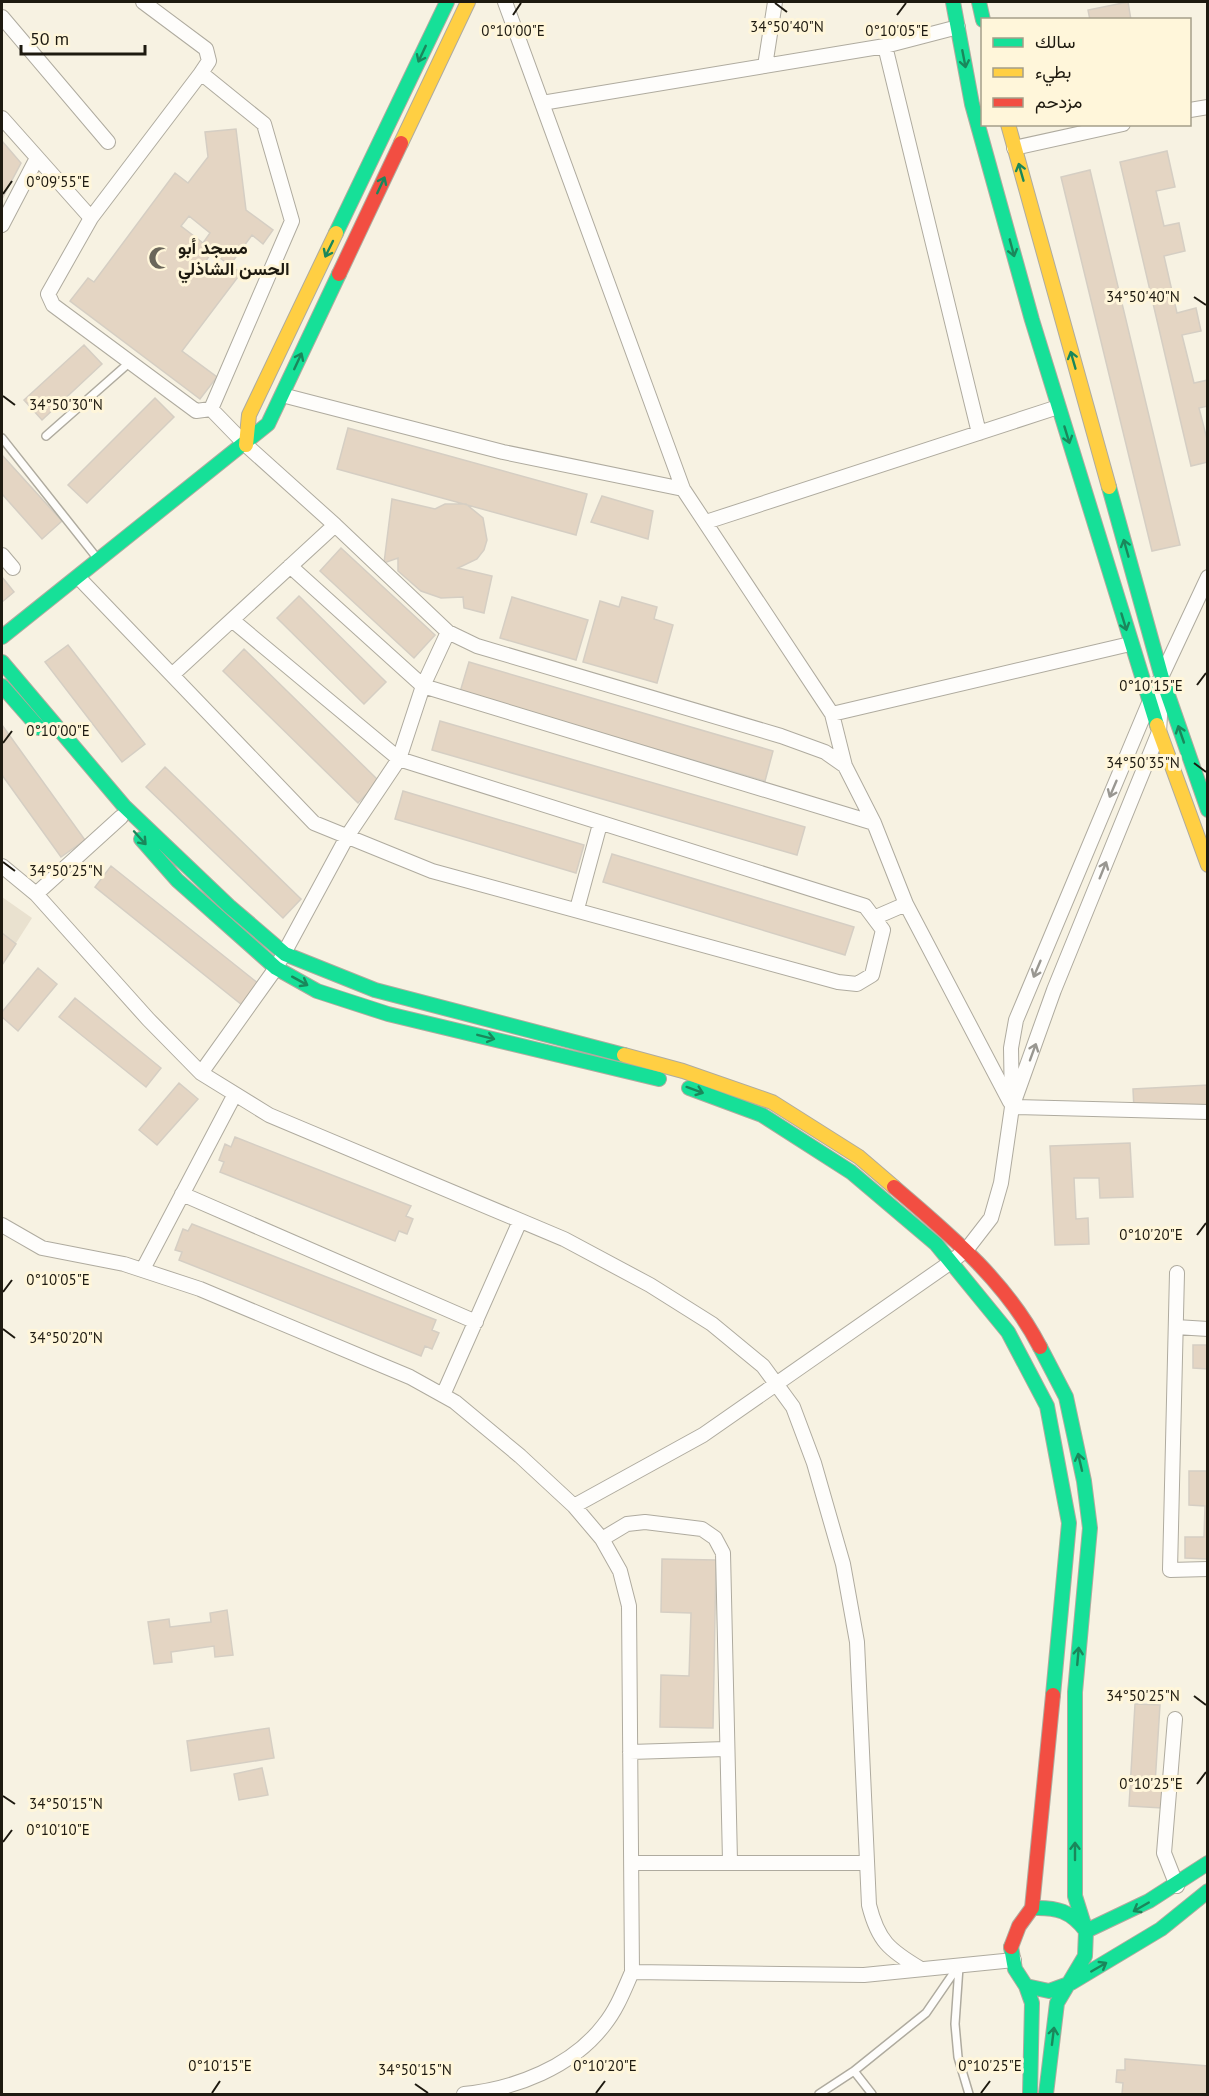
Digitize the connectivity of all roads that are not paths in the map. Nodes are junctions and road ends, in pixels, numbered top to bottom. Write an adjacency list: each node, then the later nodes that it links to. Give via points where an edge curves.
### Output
1 (143, 2): 13 (street, via 206,49 209,61)
2 (447, 2): 32 (main road, one-way to 32, via 249,415)
3 (468, 2): 26 (main road, one-way to 3)
4 (505, 2): 14 (street)
5 (775, 2): 12 (street)
6 (953, 2): 10 (main road)
7 (979, 2): 9 (main road)
8 (2, 17): 20 (street)
9 (983, 18)
10 (958, 27): 11 (street); 27 (main road, one-way to 27, via 972,104)
11 (885, 46): 12 (street); 29 (street)
12 (765, 66): 14 (street)
13 (201, 73): 23 (street); 28 (street, via 264,124 292,221)
14 (542, 103): 33 (street)
15 (1208, 106): 16 (street)
16 (1191, 110)
17 (2, 118): 22 (street)
18 (1008, 126): 21 (main road)
19 (1114, 126): 21 (street)
20 (108, 142)
21 (1014, 148): 48 (main road, one-way to 21)
22 (37, 158): 23 (street); 24 (street)
23 (91, 218): 25 (street, via 48,294 53,305)
24 (2, 225)
25 (130, 362): 28 (street, via 196,411); 30 (lane)
26 (282, 394): 32 (main road, via 268,424); 33 (street, via 503,452)
27 (1058, 407): 29 (street); 45 (main road, one-way to 45)
28 (211, 409): 32 (street)
29 (979, 433): 34 (street)
30 (46, 436)
31 (2, 438): 37 (lane)
32 (246, 445): 35 (street); 37 (main road)
33 (683, 489): 34 (street)
34 (706, 522): 52 (street)
35 (335, 525): 38 (street); 43 (street)
36 (2, 555): 39 (street)
37 (100, 561): 40 (main road)
38 (290, 566): 42 (street); 50 (street)
39 (13, 568)
40 (78, 577): 44 (main road); 47 (street)
41 (1208, 577): 48 (street)
42 (232, 620): 47 (street); 54 (street)
43 (447, 633): 50 (street); 55 (street, via 477,646 781,736 825,752)
44 (2, 637)
45 (1130, 644): 51 (main road); 52 (street)
46 (2, 662): 67 (main road, via 124,806)
47 (172, 675): 60 (street, via 315,823)
48 (1162, 678): 51 (street); 53 (street); 56 (main road, one-way to 48)
49 (2, 686): 57 (main road)
50 (423, 686): 54 (street); 58 (street)
51 (1149, 703): 53 (main road); 71 (street, one-way to 71, via 1016,1020 1011,1048)
52 (832, 714): 55 (street)
53 (1159, 732): 61 (main road); 71 (street, one-way to 53, via 1054,990)
54 (399, 759): 59 (street); 60 (street)
55 (845, 766): 58 (street)
56 (1208, 810)
57 (120, 817): 63 (street); 68 (main road, one-way to 68, via 177,880)
58 (874, 823): 64 (street)
59 (600, 824): 65 (street); 66 (street, via 865,906)
60 (348, 835): 65 (street, via 432,871); 67 (street)
61 (1208, 865)
62 (2, 866): 63 (street)
63 (36, 894): 69 (street)
64 (906, 904): 66 (street); 71 (street)
65 (577, 909): 66 (street, via 857,984 872,975 883,930)
66 (876, 917)
67 (285, 954): 68 (street); 76 (main road, via 375,990 683,1071 772,1102 859,1157)
68 (276, 968): 69 (street); 77 (main road, one-way to 77, via 317,991 388,1014 675,1083 762,1115 851,1172 936,1244)
69 (201, 1073): 70 (street)
70 (235, 1094): 73 (street); 74 (street, via 268,1115)
71 (1012, 1107): 72 (street); 76 (street, via 1001,1183 991,1218)
72 (1208, 1112)
73 (182, 1194): 78 (street); 80 (street)
74 (520, 1221): 80 (street); 83 (street, via 564,1239 650,1285 712,1324 762,1366)
75 (2, 1225): 78 (street, via 42,1248)
76 (966, 1249): 77 (street); 98 (main road, one-way to 76, via 1075,1896 1075,1692 1090,1528 1084,1481 1066,1397 1027,1322)
77 (951, 1262): 83 (street); 97 (main road, via 1008,1332 1047,1406 1069,1523)
78 (143, 1269): 84 (street, via 389,1368)
79 (1177, 1273): 81 (street)
80 (476, 1322): 84 (street)
81 (1176, 1327): 82 (street); 87 (street, via 1170,1570)
82 (1208, 1329)
83 (777, 1385): 85 (street, via 703,1435); 93 (street, via 793,1407 814,1462 843,1564 857,1642)
84 (443, 1395): 85 (street, via 520,1456)
85 (574, 1506): 86 (street)
86 (602, 1539): 89 (street, via 627,1524 645,1522 702,1529 715,1538 723,1553); 90 (street, via 620,1571 629,1606)
87 (1208, 1569)
88 (1175, 1719): 95 (street, via 1164,1853)
89 (726, 1749): 90 (street); 91 (street)
90 (630, 1752): 92 (street)
91 (730, 1861): 92 (street); 93 (street)
92 (631, 1863): 102 (street)
93 (867, 1863): 101 (street, via 869,1905 875,1928 895,1954)
94 (1208, 1863): 95 (main road)
95 (1177, 1886): 98 (main road, one-way to 98, via 1124,1917)
96 (1208, 1891): 103 (main road, one-way to 96, via 1161,1929)
97 (1032, 1908): 98 (main road, via 1053,1906 1074,1914); 99 (main road, via 1018,1926 1011,1947)
98 (1086, 1931): 103 (main road, via 1085,1956)
99 (1014, 1960): 100 (street); 104 (main road)
100 (959, 1965): 101 (street); 105 (lane, via 926,2013); 109 (lane, via 956,2035)
101 (921, 1969): 102 (street, via 864,1975)
102 (632, 1972): 106 (street, via 604,2026 567,2059 526,2080)
103 (1071, 1983): 104 (main road, via 1049,1991); 111 (main road, one-way to 103, via 1057,2003)
104 (1026, 1986): 110 (main road, via 1032,2003)
105 (854, 2071): 107 (lane); 108 (lane)
106 (464, 2094)
107 (819, 2094)
108 (872, 2094)
109 (969, 2094)
110 (1030, 2094)
111 (1046, 2094)

